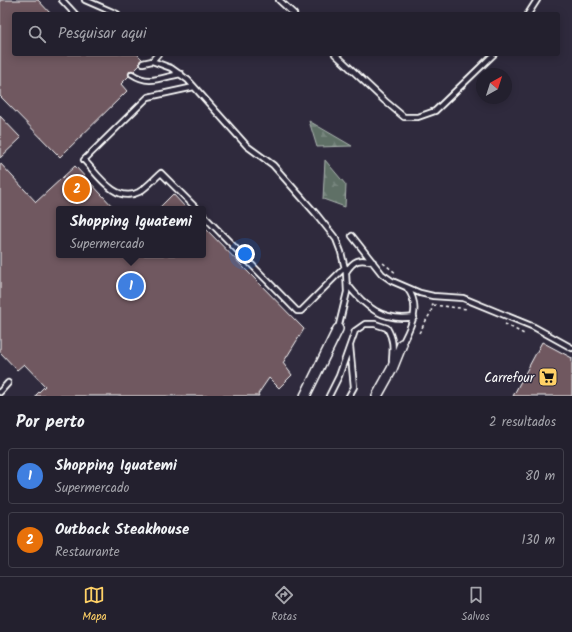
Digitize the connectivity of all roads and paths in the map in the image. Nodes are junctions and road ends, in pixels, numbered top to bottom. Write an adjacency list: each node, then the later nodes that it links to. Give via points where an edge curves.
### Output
1 (62, 0): 5 (lane)
2 (85, 0): 6 (lane)
3 (279, 0): 7 (lane)
4 (537, 0): 8 (lane)
5 (73, 12)
6 (112, 12)
7 (292, 12)
8 (529, 12)
9 (156, 56): 12 (lane)
10 (337, 56): 11 (lane, via 404,116 418,117 434,111)
11 (492, 56)
12 (152, 61): 13 (lane); 15 (lane)
13 (143, 63)
14 (132, 74): 15 (lane, via 149,81)
15 (181, 74): 16 (lane)
16 (194, 87): 17 (lane, via 148,97 84,160 114,191 123,194 131,195 141,191 161,173); 22 (lane, via 247,146 273,165 320,218 336,239)
17 (194, 206)
18 (206, 219): 22 (lane, via 297,311)
19 (352, 236): 20 (lane)
20 (373, 262): 22 (lane, via 355,261); 25 (lane, via 382,274)
21 (383, 263): 23 (path)
22 (345, 269): 24 (lane)
23 (400, 276)
24 (347, 284): 29 (lane, via 363,303 374,311 396,318); 31 (lane)
25 (407, 288): 26 (lane); 29 (lane, via 414,300)
26 (433, 296): 27 (path); 36 (lane, via 463,298 534,328)
27 (433, 305): 28 (path); 32 (path, via 429,318)
28 (472, 310)
29 (414, 317): 35 (lane)
30 (505, 324): 33 (path)
31 (338, 329): 40 (street)
32 (419, 333)
33 (524, 334)
34 (350, 344): 37 (lane, via 355,331 365,324 387,328 392,336); 41 (lane); 42 (lane, via 354,386)
35 (402, 344): 37 (street)
36 (572, 348)
37 (392, 368): 43 (street)
38 (8, 383): 39 (lane)
39 (0, 392)
40 (305, 396)
41 (329, 396)
42 (349, 396)
43 (376, 396)

